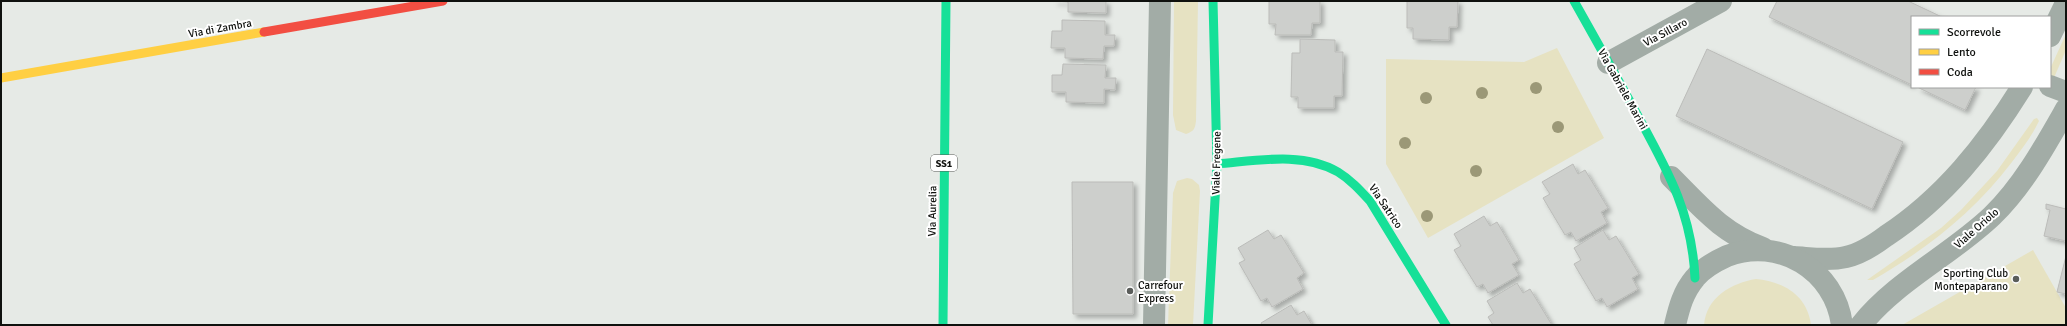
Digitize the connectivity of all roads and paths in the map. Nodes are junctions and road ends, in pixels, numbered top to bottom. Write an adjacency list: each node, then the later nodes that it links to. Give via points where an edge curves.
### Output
1 (443, 1): 10 (street, Via di Zambra)
2 (946, 1): 20 (street, Via Aurelia / SS1)
3 (1160, 1): 21 (street)
4 (1213, 1): 15 (street, Viale Fregene)
5 (1574, 1): 9 (street, Via Gabriele Marini)
6 (1721, 1): 9 (street, Via Sillaro)
7 (2066, 3): 8 (street)
8 (2051, 34)
9 (1608, 62): 16 (street, Via Gabriele Marini)
10 (1, 78)
11 (2051, 86): 13 (street)
12 (2021, 88): 18 (street, via 1985,143 1920,212 1874,244 1847,257)
13 (2066, 92)
14 (2066, 109): 26 (street, Viale Oriolo, via 2020,184 1992,216 1890,295)
15 (1217, 164): 22 (street, Viale Fregene); 23 (street, Via Satrico, via 1304,160 1329,166 1341,173 1362,190 1370,201)
16 (1671, 178): 17 (street, Via Gabriele Marini, via 1728,232); 19 (street, Via Gabriele Marini, via 1693,237)
17 (1768, 250): 18 (street); 19 (street, via 1741,251 1716,261)
18 (1794, 257): 25 (street, via 1817,273 1834,297)
19 (1695, 278): 24 (street, via 1681,301)
20 (943, 325)
21 (1154, 325)
22 (1208, 325)
23 (1446, 325)
24 (1675, 325)
25 (1842, 325)
26 (1861, 325)

